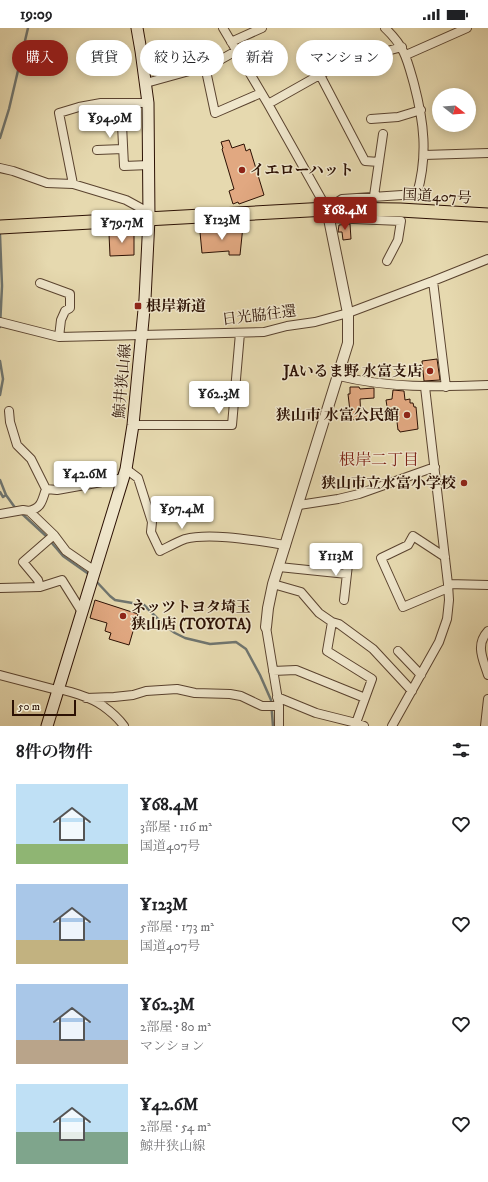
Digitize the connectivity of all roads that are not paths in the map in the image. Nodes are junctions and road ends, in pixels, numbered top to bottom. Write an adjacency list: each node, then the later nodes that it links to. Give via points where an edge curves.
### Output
1 (137, 28): 16 (main road, 鯨井狭山線)
2 (222, 28): 7 (street)
3 (262, 28): 7 (street)
4 (385, 28): 8 (street)
5 (467, 28): 6 (street)
6 (452, 31): 10 (street)
7 (231, 42)
8 (402, 47): 9 (street); 10 (street)
9 (393, 49)
10 (406, 55): 21 (street)
11 (170, 76): 16 (street)
12 (207, 76): 17 (street, via 215,113)
13 (251, 76): 17 (street)
14 (318, 76): 20 (street)
15 (321, 76): 28 (street, via 365,161)
16 (146, 83): 18 (main road, 鯨井狭山線)
17 (261, 93): 20 (street)
18 (148, 103): 19 (street); 29 (main road, 鯨井狭山線)
19 (120, 104): 24 (street); 31 (street, via 78,107 59,113)
20 (268, 104): 33 (street)
21 (421, 110): 22 (street, via 398,117); 27 (street)
22 (371, 119)
23 (383, 134): 28 (street)
24 (123, 149): 25 (street); 29 (street, via 124,166)
25 (98, 150)
26 (488, 153): 27 (street)
27 (424, 155): 32 (street, via 417,194)
28 (379, 162): 32 (street)
29 (149, 165): 35 (main road, 鯨井狭山線)
30 (0, 168): 31 (street, via 47,183)
31 (73, 184): 35 (street, via 126,200)
32 (374, 196): 33 (street, via 342,199)
33 (328, 213): 34 (highway, 国道407号, via 400,210); 35 (highway, 国道407号); 38 (street, via 401,221 398,240); 41 (street)
34 (488, 214)
35 (148, 216): 36 (highway, 国道407号); 44 (main road, 鯨井狭山線, via 147,277)
36 (2, 227)
37 (488, 259): 39 (street, 日光脇往還)
38 (388, 261)
39 (433, 281): 41 (street, 日光脇往還); 48 (street)
40 (40, 283): 45 (street, via 70,294 70,308 65,311 61,320)
41 (348, 312): 43 (street, 日光脇往還, via 315,322 264,332); 46 (street, via 348,343)
42 (2, 322): 45 (street, 日光脇往還)
43 (240, 333): 44 (street, 日光脇往還); 51 (street, via 232,425)
44 (141, 336): 45 (street, 日光脇往還); 51 (main road, 鯨井狭山線)
45 (59, 337)
46 (339, 376): 49 (street, via 361,382); 55 (street)
47 (488, 385): 48 (street)
48 (446, 387): 49 (street)
49 (425, 388): 52 (street)
50 (9, 411): 54 (street, via 17,445 31,459)
51 (133, 425): 53 (main road, 鯨井狭山線)
52 (435, 467): 55 (street, via 359,494); 61 (street)
53 (125, 473): 54 (street, via 57,490); 59 (street, via 138,478 152,522 151,532 160,551 199,536); 64 (main road, 鯨井狭山線)
54 (46, 489): 56 (street, via 36,509)
55 (299, 505): 59 (street)
56 (26, 510): 57 (street); 58 (street)
57 (0, 514)
58 (53, 536): 64 (street); 68 (street, via 23,562 38,580)
59 (286, 545): 62 (street)
60 (349, 556): 63 (street)
61 (445, 557): 67 (street); 67 (street, via 413,536 408,545 381,558 403,607)
62 (279, 567): 63 (street); 65 (street)
63 (347, 574): 70 (street)
64 (94, 575): 71 (main road, 鯨井狭山線)
65 (273, 584): 72 (street, via 301,592 319,613); 73 (street)
66 (488, 585): 67 (street)
67 (448, 586): 78 (street, via 448,610 444,629)
68 (40, 587): 69 (street); 71 (street, via 62,580)
69 (0, 588)
70 (344, 600)
71 (82, 612): 80 (main road, 鯨井狭山線)
72 (332, 622): 81 (street, via 339,624 373,649); 84 (street, via 327,651 372,679)
73 (266, 627): 76 (street)
74 (488, 631): 79 (street, via 482,637 481,654)
75 (398, 651): 78 (street)
76 (273, 671): 82 (street); 84 (street, via 296,670)
77 (0, 675): 80 (street)
78 (421, 675): 81 (street)
79 (488, 675)
80 (58, 689): 83 (street); 88 (main road, 鯨井狭山線)
81 (412, 691): 92 (street)
82 (277, 697): 86 (street); 87 (street, via 316,713)
83 (86, 698): 86 (street, via 177,689 195,693 230,694 241,696 256,704); 89 (street, via 104,706)
84 (365, 698): 87 (street)
85 (488, 699): 93 (street)
86 (274, 706): 90 (street)
87 (356, 723): 91 (street)
88 (47, 726)
89 (124, 726)
90 (279, 726)
91 (364, 726)
92 (392, 726)
93 (485, 726)

